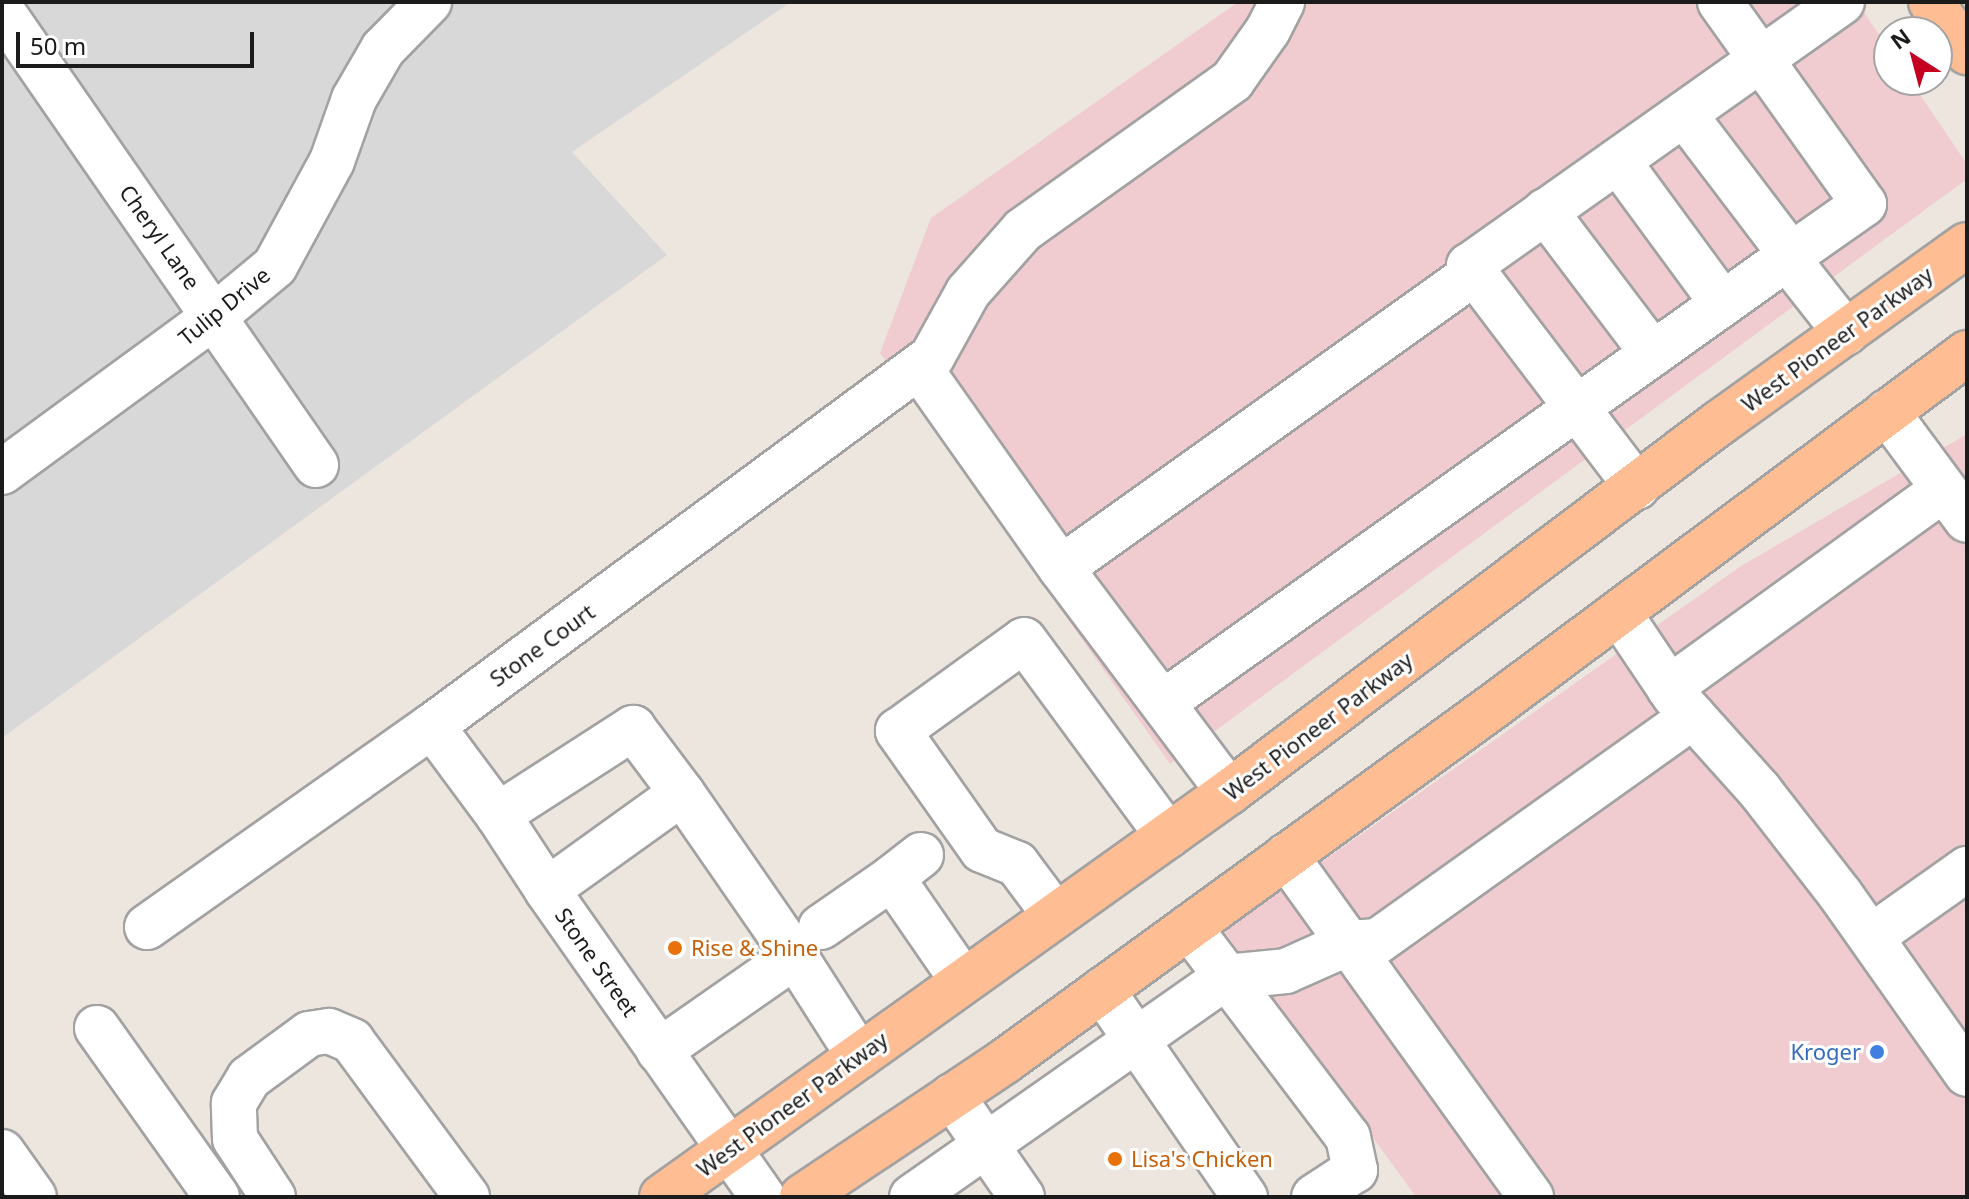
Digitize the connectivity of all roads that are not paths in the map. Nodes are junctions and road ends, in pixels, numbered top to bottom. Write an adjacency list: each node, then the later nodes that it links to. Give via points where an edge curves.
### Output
1 (429, 2): 16 (street, Tulip Drive, via 383,49 354,99 332,161 275,266)
2 (1282, 2): 20 (street, via 1232,81 1023,230 968,292)
3 (1720, 2): 8 (street)
4 (1842, 2): 8 (street)
5 (1931, 2): 7 (main road)
6 (2, 11): 16 (street, Cheryl Lane)
7 (1967, 52)
8 (1760, 60): 9 (street); 13 (street, via 1864,204)
9 (1684, 114): 10 (street); 13 (street)
10 (1618, 161): 11 (street); 15 (street)
11 (1545, 211): 14 (street, via 1469,266); 19 (street)
12 (1967, 245): 17 (main road, West Pioneer Parkway)
13 (1789, 256): 15 (street); 17 (street)
14 (1474, 273): 21 (street); 27 (street)
15 (1723, 304): 19 (street)
16 (215, 316): 23 (street, Cheryl Lane); 24 (street, Tulip Drive)
17 (1846, 333): 25 (main road, West Pioneer Parkway)
18 (1967, 353): 22 (main road)
19 (1653, 354): 21 (street)
20 (925, 362): 27 (street); 31 (street, Stone Court)
21 (1577, 408): 25 (street); 29 (street)
22 (1887, 412): 26 (street); 28 (main road)
23 (316, 465)
24 (2, 472)
25 (1637, 487): 32 (main road, West Pioneer Parkway)
26 (1955, 504): 30 (street)
27 (1061, 568): 29 (street)
28 (1619, 613): 30 (street); 36 (main road)
29 (1164, 702): 32 (street)
30 (1681, 702): 42 (street, via 1760,791); 44 (street, via 1378,941)
31 (432, 726): 34 (street, Stone Street); 40 (street, Stone Court)
32 (1229, 792): 35 (main road, West Pioneer Parkway)
33 (682, 793): 34 (street, via 633,728); 38 (street); 43 (street)
34 (498, 815): 38 (street, Stone Street)
35 (1168, 836): 39 (main road, West Pioneer Parkway); 39 (street, via 1024,640 898,731 982,850 1017,864)
36 (1286, 856): 41 (main road); 44 (street)
37 (1967, 869): 42 (street)
38 (547, 890): 51 (street, Stone Street)
39 (1055, 915): 46 (main road, West Pioneer Parkway)
40 (147, 927)
41 (1189, 927): 45 (street); 47 (main road)
42 (1871, 937): 54 (street)
43 (808, 941): 46 (street, via 907,866); 51 (street); 52 (street)
44 (1349, 943): 45 (street, via 1286,971); 71 (street)
45 (1226, 977): 50 (street); 70 (street, via 1348,1137 1355,1170)
46 (963, 981): 52 (main road, West Pioneer Parkway)
47 (1102, 990): 48 (main road); 50 (street)
48 (1060, 1020): 53 (street); 55 (main road)
49 (97, 1028): 61 (street)
50 (1137, 1041): 53 (street); 69 (street)
51 (659, 1051): 58 (street, Stone Street)
52 (859, 1056): 58 (main road, West Pioneer Parkway)
53 (1096, 1070): 56 (street)
54 (1967, 1074)
55 (952, 1096): 56 (street); 57 (main road)
56 (987, 1145): 67 (street); 68 (street)
57 (875, 1148): 66 (main road); 67 (street)
58 (729, 1150): 64 (main road, West Pioneer Parkway); 65 (street, Stone Street)
59 (2, 1152): 60 (street)
60 (34, 1197)
61 (217, 1197)
62 (273, 1197): 63 (street, via 235,1139 234,1103 249,1078 309,1034 329,1031 352,1041)
63 (467, 1197)
64 (662, 1197)
65 (763, 1197)
66 (802, 1197)
67 (911, 1197)
68 (1022, 1197)
69 (1245, 1197)
70 (1314, 1197)
71 (1531, 1197)

